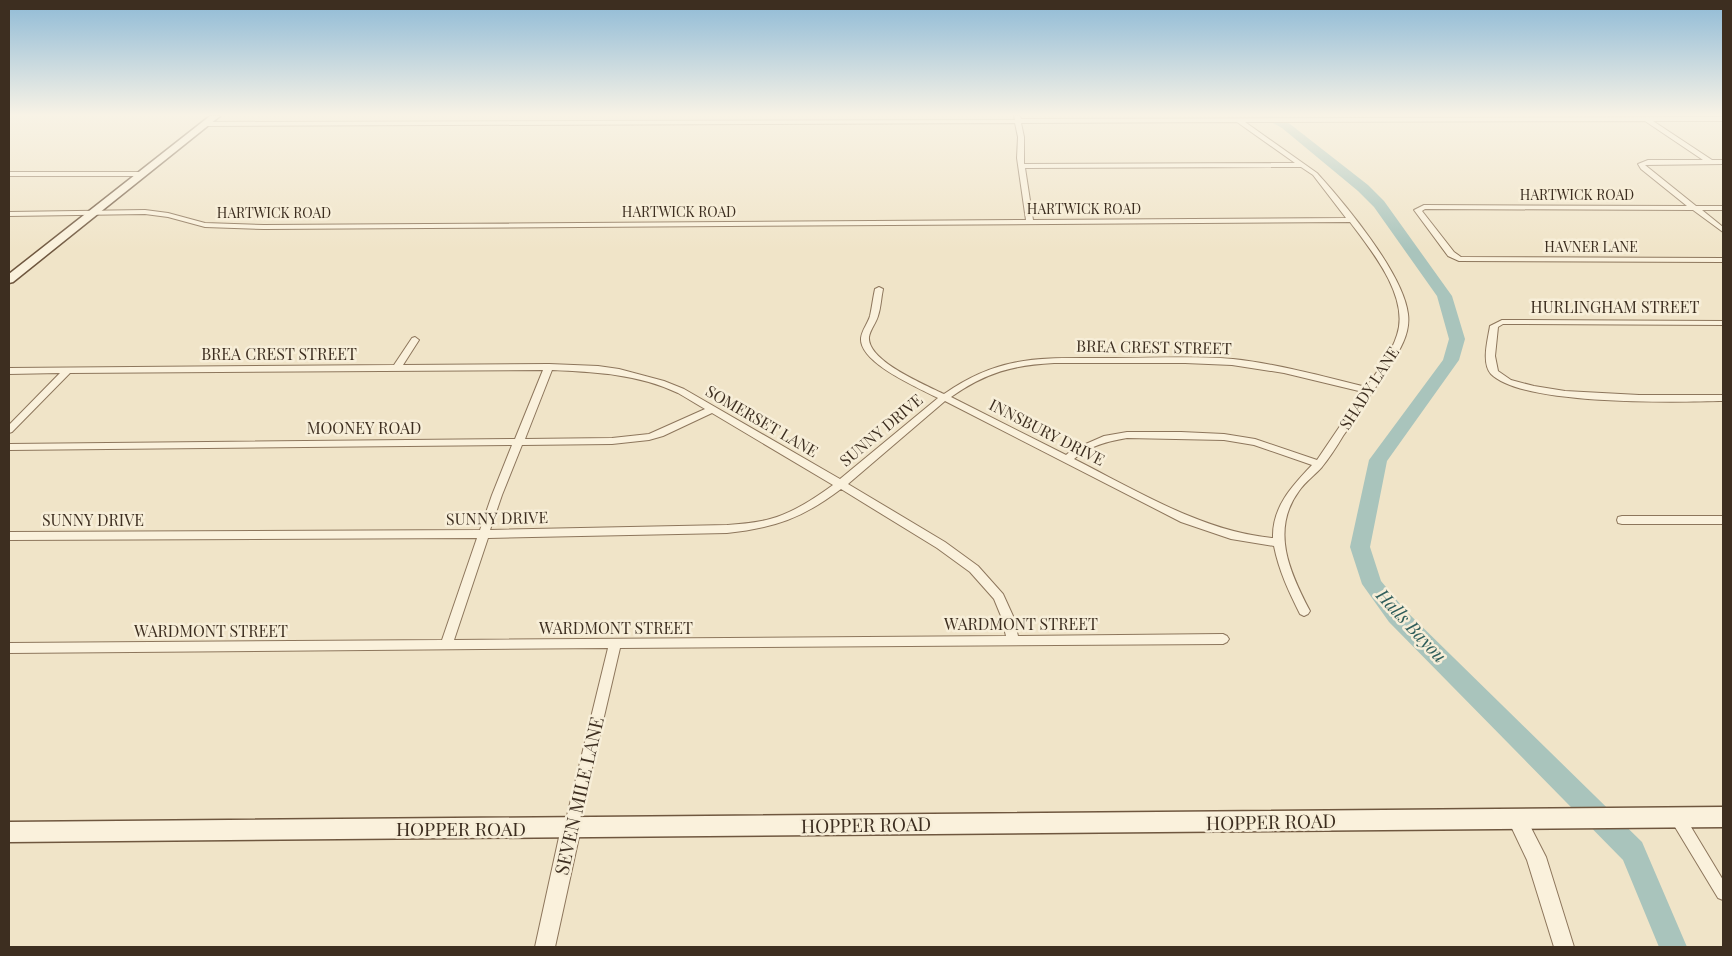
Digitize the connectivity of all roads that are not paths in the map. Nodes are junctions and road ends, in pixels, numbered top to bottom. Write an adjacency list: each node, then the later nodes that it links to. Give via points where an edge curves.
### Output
1 (159, 161): 9 (main road)
2 (1021, 161): 7 (street)
3 (1296, 161): 6 (street, SHADY LANE)
4 (1709, 162): 5 (street); 10 (street, via 1641,164)
5 (1723, 162)
6 (1302, 165): 7 (street); 14 (street, SHADY LANE, via 1322,182)
7 (1021, 166): 15 (street)
8 (9, 174): 9 (street)
9 (142, 174): 12 (main road)
10 (1695, 208): 11 (street, HARTWICK ROAD); 16 (street); 17 (street, HARTWICK ROAD, via 1419,209 1418,212 1451,254)
11 (1723, 208)
12 (92, 213): 13 (street, HARTWICK ROAD); 15 (street, HARTWICK ROAD, via 157,213 205,225 240,227); 19 (main road)
13 (9, 214)
14 (1351, 220): 15 (street, HARTWICK ROAD); 27 (street, SHADY LANE, via 1393,280 1404,314 1404,330 1398,346)
15 (1030, 222)
16 (1723, 230)
17 (1459, 259): 18 (street, HAVNER LANE)
18 (1723, 260)
19 (9, 280)
20 (879, 289): 28 (street, INNSBURY DRIVE, via 874,316 865,338 868,348 888,368)
21 (1723, 323): 29 (street, HURLINGHAM STREET, via 1500,322 1494,326 1491,364 1499,377 1528,388 1584,396)
22 (414, 340): 23 (street)
23 (397, 368): 24 (street, BREA CREST STREET); 25 (street, BREA CREST STREET)
24 (549, 368): 30 (street, SOMERSET LANE, via 598,369 640,376 681,391); 32 (street)
25 (68, 370): 26 (street, BREA CREST STREET); 31 (street)
26 (9, 371)
27 (1369, 391): 28 (street, BREA CREST STREET, via 1242,363 1067,361 1000,368 973,379); 35 (street, SHADY LANE)
28 (944, 398): 34 (street, INNSBURY DRIVE); 36 (street, SUNNY DRIVE)
29 (1723, 398)
30 (712, 409): 32 (street, MOONEY ROAD, via 671,430 649,437); 36 (street, SOMERSET LANE)
31 (9, 430)
32 (519, 443): 33 (street, MOONEY ROAD); 39 (street)
33 (9, 447)
34 (1067, 459): 35 (street, via 1082,448 1104,439 1127,435 1181,435 1255,442); 41 (street, INNSBURY DRIVE, via 1212,531 1237,538)
35 (1318, 464): 41 (street, SHADY LANE, via 1295,488 1284,506 1279,525)
36 (840, 485): 39 (street, SUNNY DRIVE, via 802,510 755,526); 44 (street, SOMERSET LANE, via 941,545 979,574 999,597)
37 (1622, 520): 38 (street)
38 (1723, 520)
39 (484, 534): 40 (street, SUNNY DRIVE); 46 (street)
40 (9, 536)
41 (1280, 543): 42 (street, SHADY LANE, via 1292,590)
42 (1304, 611)
43 (1223, 639): 44 (street, WARDMONT STREET)
44 (1013, 640): 45 (street, WARDMONT STREET)
45 (615, 644): 46 (street, WARDMONT STREET); 51 (street, SEVEN MILE LANE)
46 (446, 645): 47 (street, WARDMONT STREET)
47 (9, 648)
48 (1677, 817): 49 (main road, HOPPER ROAD); 50 (main road, HOPPER ROAD); 53 (street)
49 (1723, 817)
50 (1517, 820): 51 (main road, HOPPER ROAD); 55 (street, via 1536,857)
51 (571, 828): 52 (main road, HOPPER ROAD); 54 (street, SEVEN MILE LANE)
52 (9, 832)
53 (1723, 893)
54 (545, 947)
55 (1564, 947)

